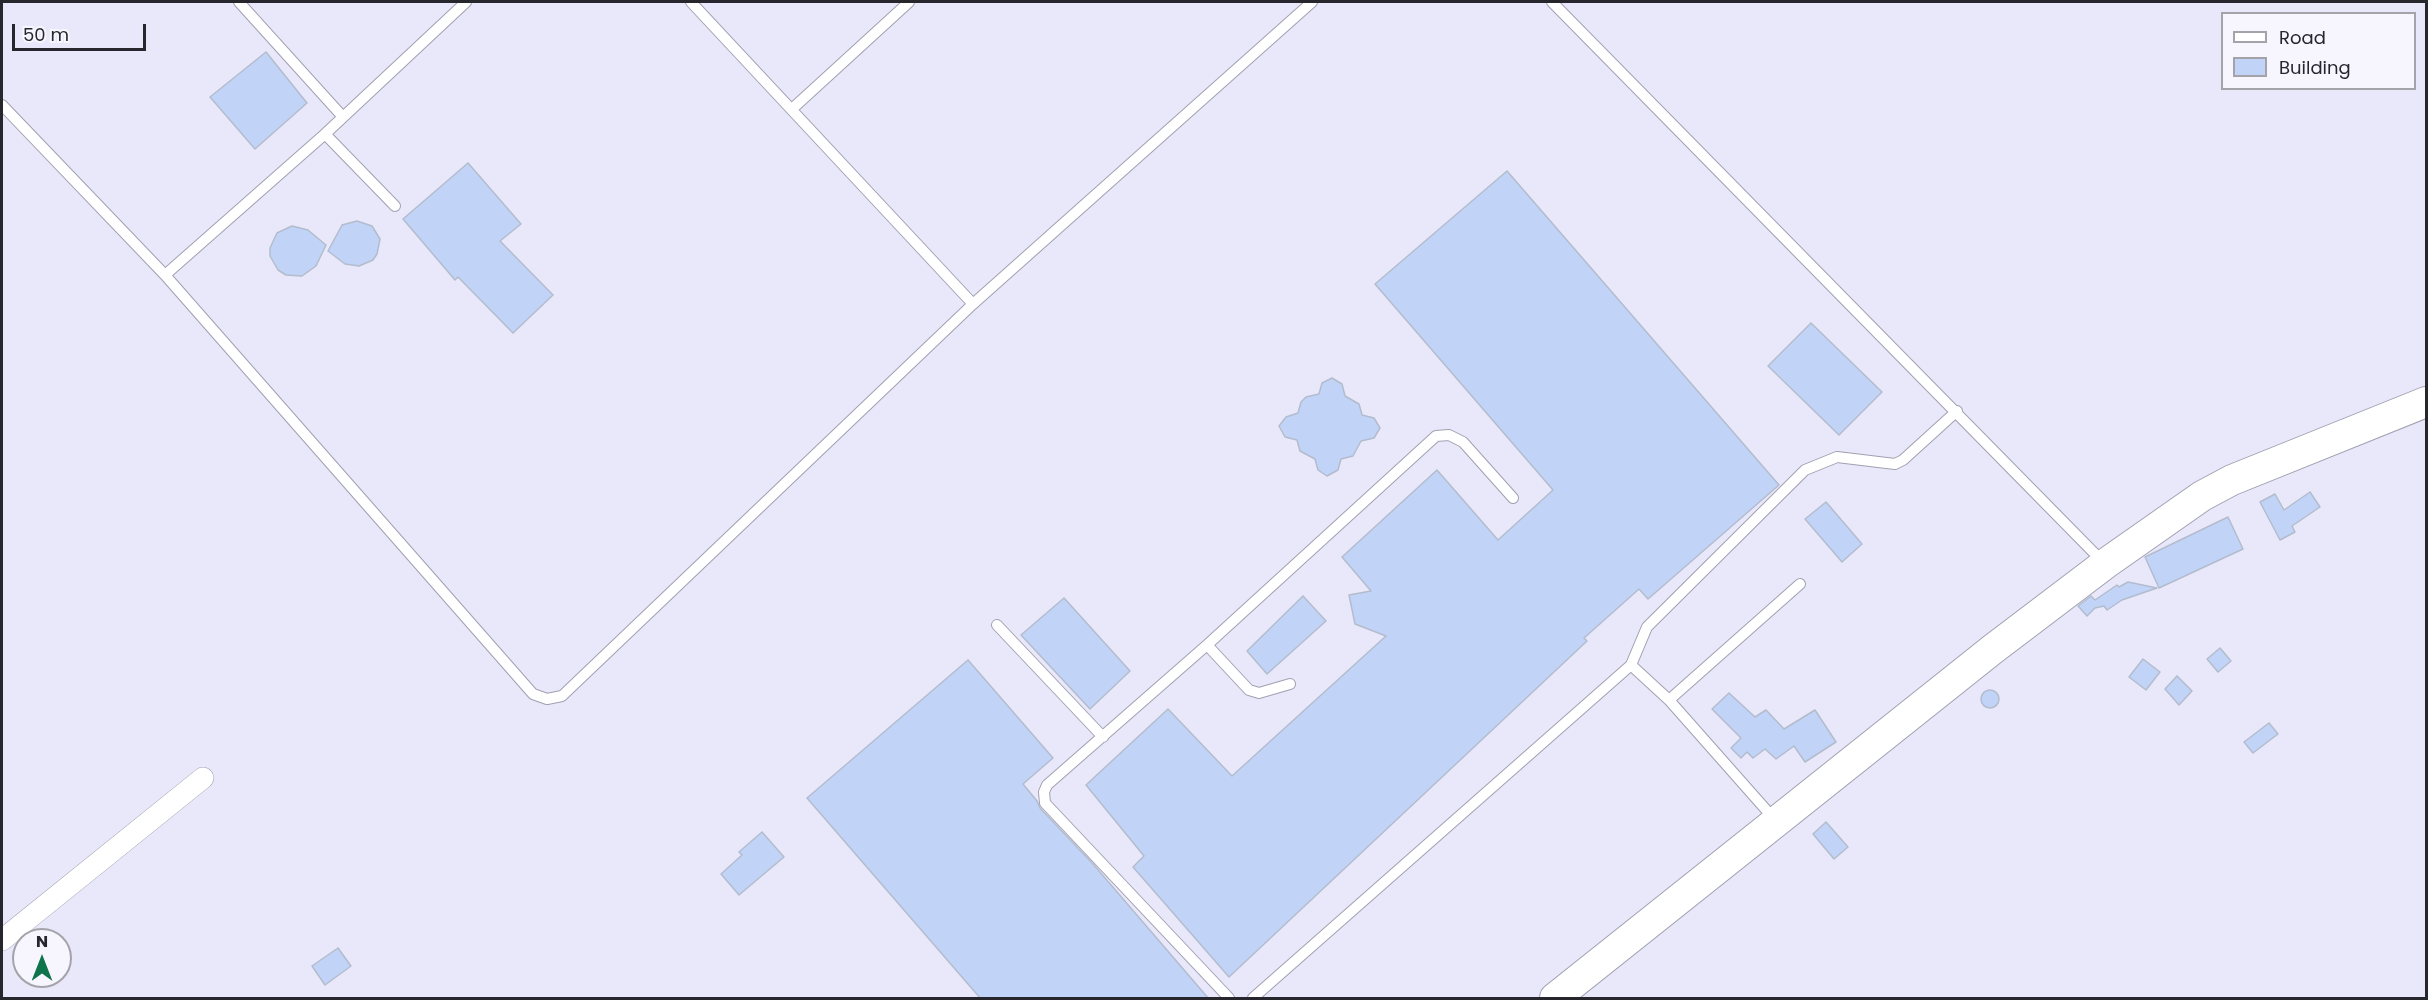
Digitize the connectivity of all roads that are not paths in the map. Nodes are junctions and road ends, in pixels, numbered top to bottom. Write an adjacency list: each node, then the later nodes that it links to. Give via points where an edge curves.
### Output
1 (239, 2): 9 (lane)
2 (466, 2): 9 (lane)
3 (691, 2): 8 (lane)
4 (909, 2): 8 (lane)
5 (1312, 2): 13 (lane)
6 (1552, 2): 15 (lane)
7 (2, 105): 12 (lane)
8 (792, 109): 13 (lane)
9 (343, 117): 10 (lane)
10 (325, 134): 11 (lane); 12 (lane)
11 (395, 206)
12 (165, 275): 13 (lane, via 533,694 547,699 561,696)
13 (973, 303)
14 (2427, 402): 17 (street, via 2219,486)
15 (1957, 411): 17 (lane); 21 (lane, via 1895,464 1837,457 1805,470 1647,627)
16 (1512, 498): 20 (lane, via 1463,442 1449,435 1436,436)
17 (2105, 564): 26 (street)
18 (1800, 584): 23 (lane)
19 (997, 625): 24 (lane)
20 (1207, 645): 22 (lane, via 1249,690 1259,693); 24 (lane)
21 (1630, 665): 23 (lane); 29 (lane)
22 (1290, 684)
23 (1669, 700): 26 (lane)
24 (1102, 737): 28 (lane, via 1047,785 1045,803)
25 (203, 778): 27 (street)
26 (1777, 823): 30 (street)
27 (2, 940)
28 (1229, 999)
29 (1253, 999)
30 (1555, 999)

